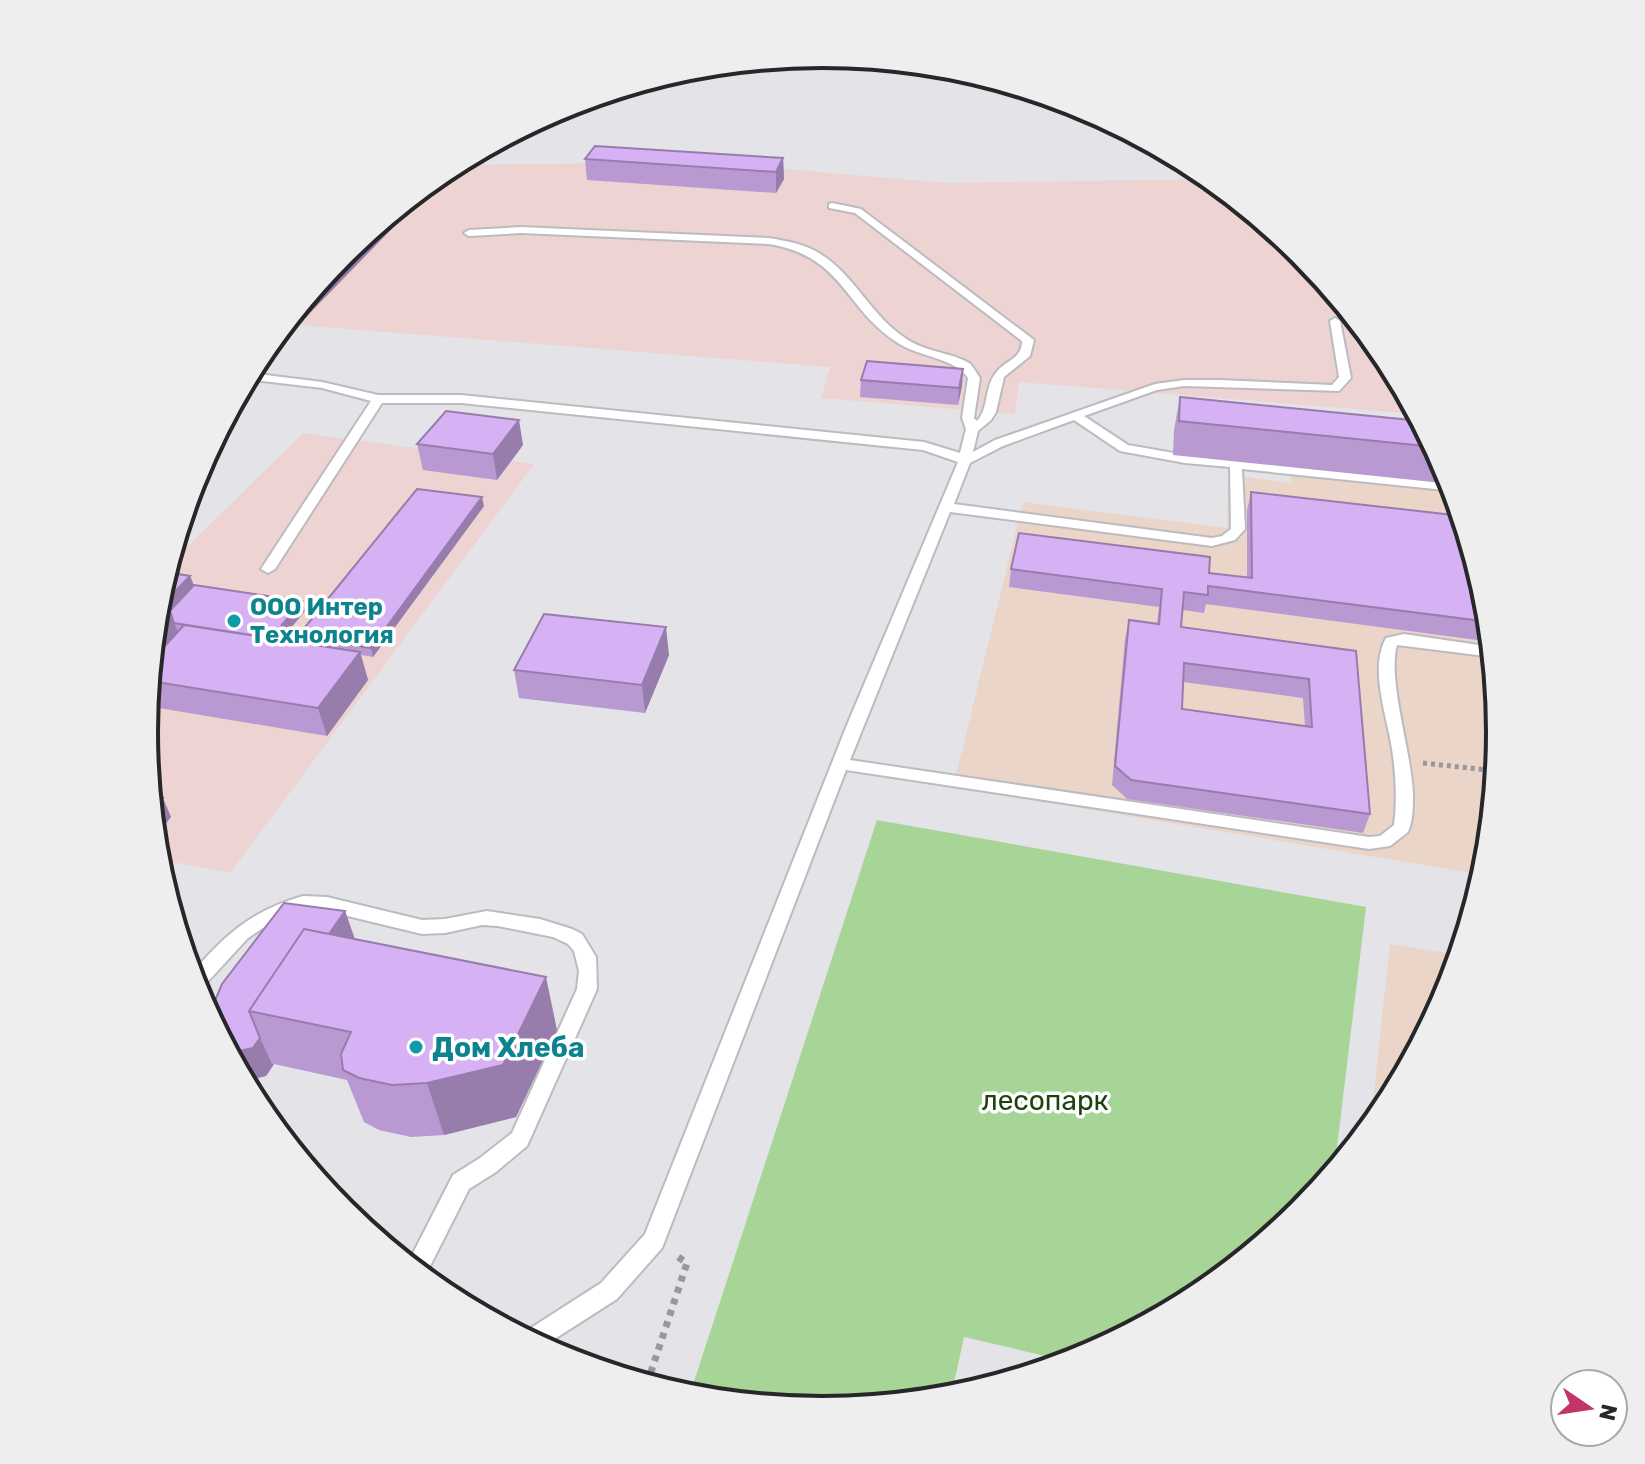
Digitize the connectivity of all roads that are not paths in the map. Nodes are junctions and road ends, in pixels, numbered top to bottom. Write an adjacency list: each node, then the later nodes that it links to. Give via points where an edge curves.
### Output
1 (832, 206): 7 (lane, via 858,211 1028,340 1025,357 997,379 988,418)
2 (469, 233): 7 (lane, via 521,230 800,246 828,264 895,337 966,366 974,378 968,418)
3 (1335, 321): 6 (lane, via 1345,378 1335,389 1184,383 1155,387)
4 (261, 378): 5 (lane)
5 (378, 399): 8 (lane, via 495,402 924,446); 12 (lane)
6 (1077, 417): 8 (lane, via 999,443); 9 (lane, via 1124,448)
7 (972, 429): 8 (lane)
8 (965, 461): 11 (lane)
9 (1236, 465): 10 (lane); 11 (lane, via 1238,529 1233,537 1212,542)
10 (1439, 486)
11 (945, 507): 14 (lane)
12 (268, 569)
13 (1481, 650): 14 (lane, via 1391,641 1387,659 1402,761 1402,828 1384,842)
14 (840, 764): 17 (lane, via 654,1241 609,1291)
15 (204, 973): 16 (lane, via 263,915 307,901 421,927 484,917 564,930 582,944 590,968 587,989 520,1139 461,1182)
16 (421, 1261)
17 (542, 1334)

